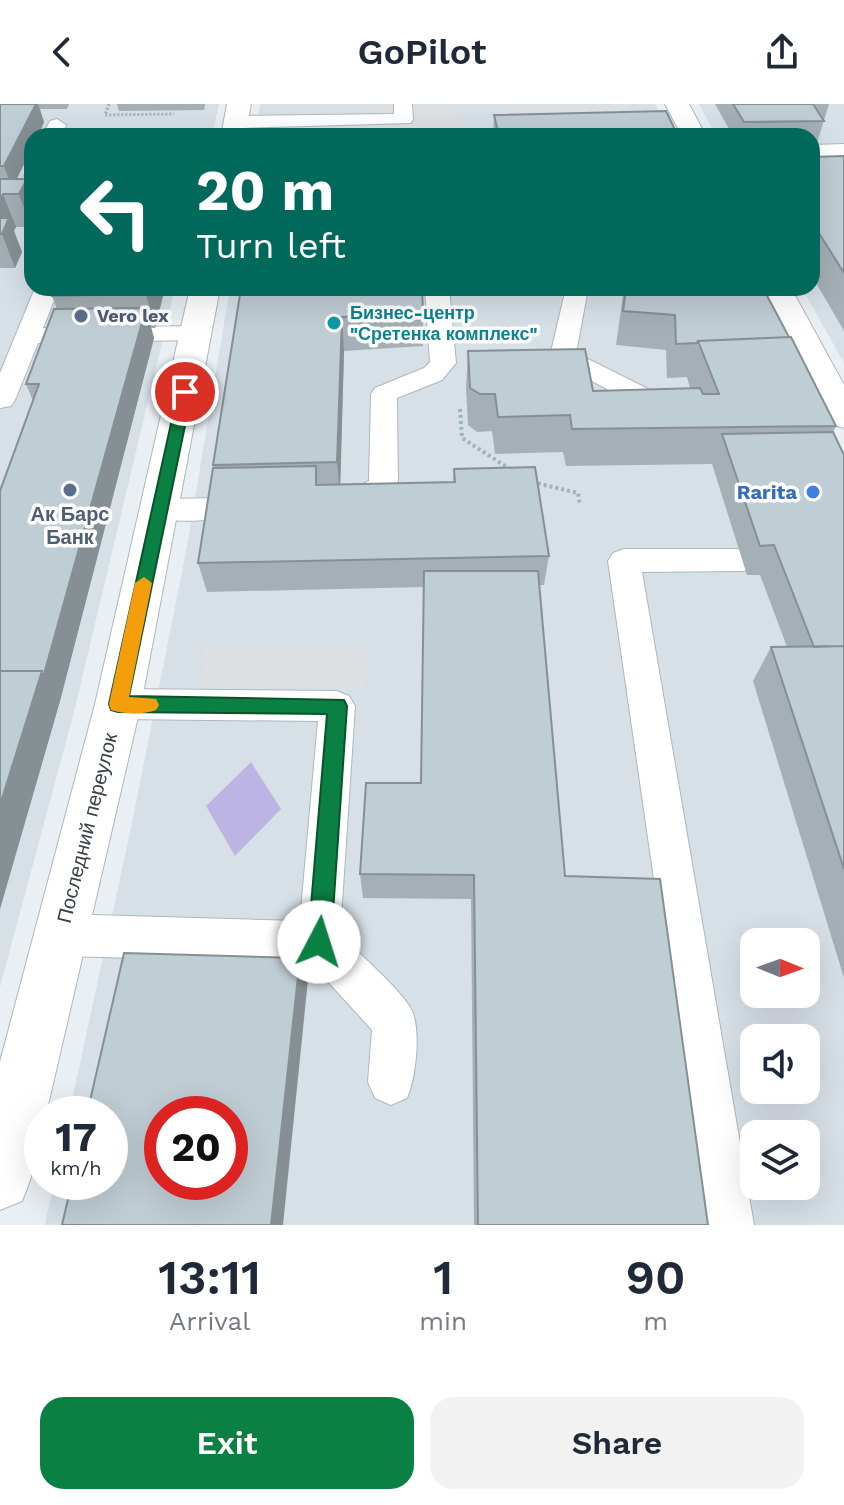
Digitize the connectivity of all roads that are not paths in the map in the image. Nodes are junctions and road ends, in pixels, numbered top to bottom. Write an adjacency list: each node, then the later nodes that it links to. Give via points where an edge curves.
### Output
1 (403, 104): 3 (lane, via 404,119)
2 (677, 104): 4 (street)
3 (236, 121)
4 (690, 128)
5 (844, 150): 6 (lane)
6 (820, 151)
7 (24, 191): 8 (lane)
8 (0, 197)
9 (44, 296): 15 (lane)
10 (204, 296): 14 (street, Последний переулок)
11 (438, 296): 19 (lane, via 443,363 433,374 384,394 383,486 347,505)
12 (575, 296): 17 (lane, via 563,356 661,409)
13 (780, 296): 18 (street)
14 (197, 333): 15 (lane); 21 (street, Последний переулок)
15 (28, 336): 16 (lane)
16 (2, 400)
17 (686, 409)
18 (832, 410)
19 (320, 505)
20 (220, 508): 21 (lane)
21 (160, 509): 23 (street, Последний переулок)
22 (743, 560): 28 (lane, via 624,561)
23 (118, 704): 24 (street, Последний переулок); 25 (lane, via 337,706)
24 (60, 935): 25 (lane); 27 (street, Последний переулок)
25 (319, 942): 26 (lane, via 394,1022)
26 (391, 1082)
27 (0, 1179)
28 (729, 1225)

